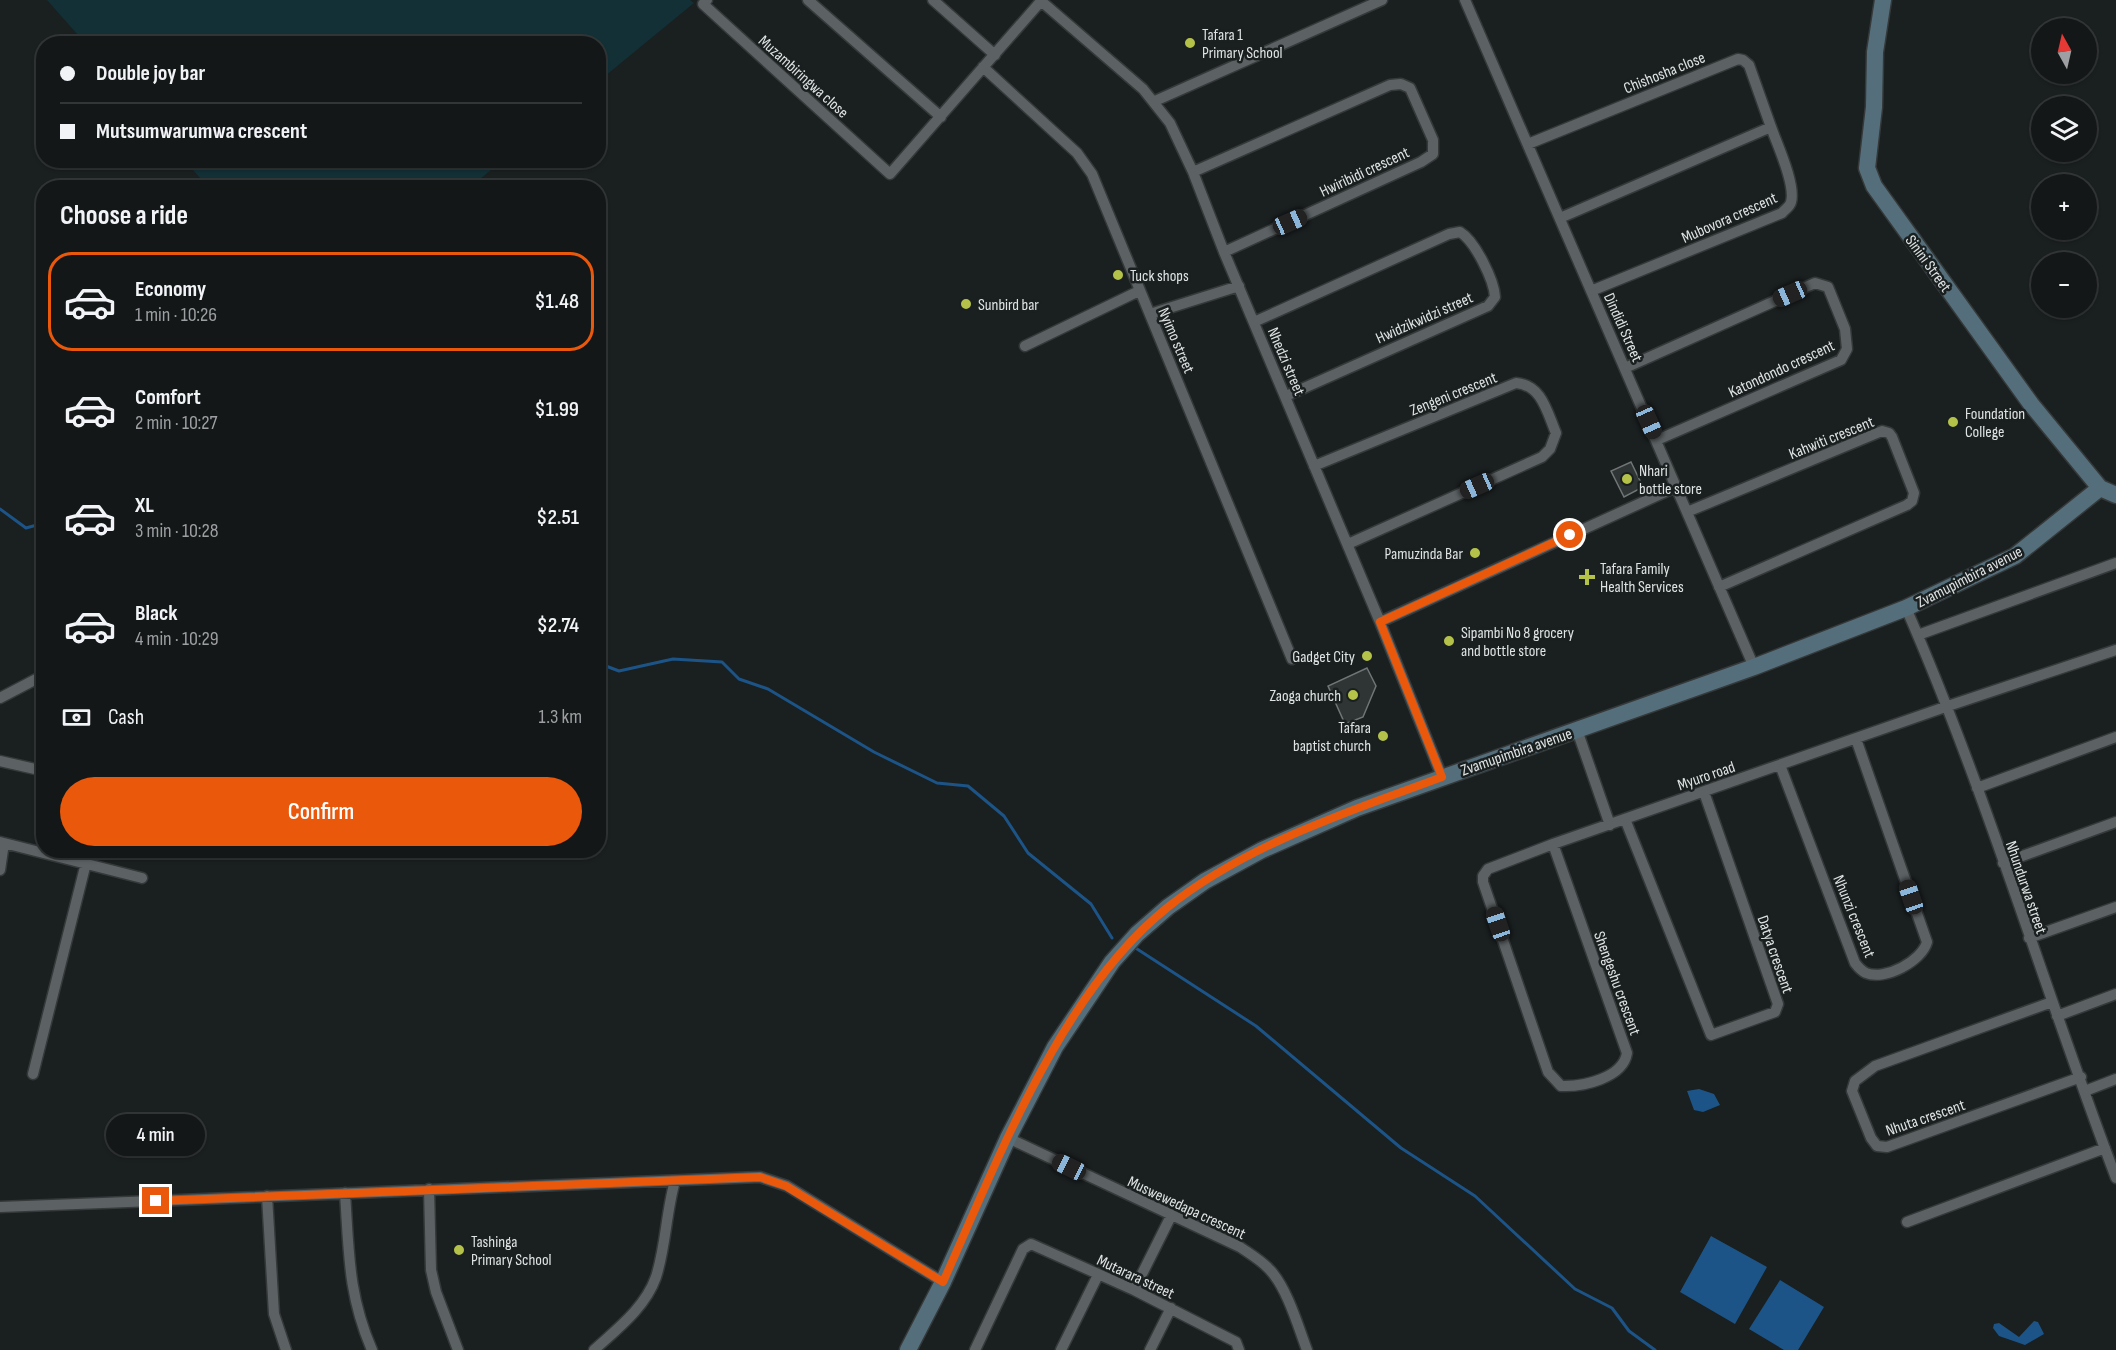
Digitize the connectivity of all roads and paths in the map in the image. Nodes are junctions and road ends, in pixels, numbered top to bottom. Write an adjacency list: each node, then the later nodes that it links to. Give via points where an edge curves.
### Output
1 (707, 0): 11 (street, Muzambiringwa close, via 703,4 890,174)
2 (808, 0): 11 (street)
3 (933, 0): 8 (street)
4 (1382, 0): 10 (street)
5 (1465, 0): 13 (street, Dindidi Street)
6 (1883, 0): 28 (street, Sinini Street, via 1875,52 1867,168 1874,186 2031,404)
7 (1042, 1): 8 (street); 10 (street, Nhedzi street)
8 (995, 55): 9 (street)
9 (983, 67): 11 (street); 18 (street, Nyimo street, via 1085,162)
10 (1155, 101): 14 (street, Nhedzi street)
11 (941, 117)
12 (1771, 127): 13 (street, Chishosha close, via 1749,65 1738,59); 15 (street); 19 (street, Mubovora crescent, via 1789,178 1789,207)
13 (1528, 144): 15 (street, Dindidi Street)
14 (1193, 172): 16 (street, Nhedzi street); 16 (street, Hwiribidi crescent, via 1390,85 1410,88 1433,140 1433,154 1420,162)
15 (1560, 218): 19 (street, Dindidi Street)
16 (1224, 252): 17 (street, Nhedzi street)
17 (1239, 286): 20 (street); 21 (street, Nhedzi street)
18 (1139, 291): 20 (street, Nyimo street); 22 (street)
19 (1591, 291): 23 (street, Dindidi Street)
20 (1150, 314): 38 (street, Nyimo street)
21 (1254, 322): 24 (street, Nhedzi street); 24 (street, Hwidzikwidzi street, via 1460,232 1468,237 1494,286 1495,297 1488,306)
22 (1025, 346)
23 (1625, 368): 25 (street, Dindidi Street); 25 (street, Katondondo crescent, via 1815,283 1824,284 1831,292 1848,340 1846,355 1841,360)
24 (1286, 396): 26 (street, Nhedzi street)
25 (1657, 440): 27 (street, Dindidi Street)
26 (1314, 466): 31 (street, Nhedzi street); 31 (street, Zengeni crescent, via 1516,383 1534,389 1542,398 1556,433 1550,449 1542,456)
27 (1676, 487): 30 (street, Dindidi Street); 35 (street)
28 (2100, 489): 29 (street); 34 (street, Zvamupimbira avenue, via 2015,556)
29 (2116, 495)
30 (1687, 512): 33 (street, Dindidi Street); 33 (street, Kahwiti crescent, via 1882,432 1892,437 1914,493 1907,505)
31 (1348, 544): 35 (street, Nhedzi street)
32 (2116, 563): 36 (street)
33 (1719, 587): 39 (street, Dindidi Street)
34 (1906, 608): 36 (street, Nhundurwa street); 39 (street, Zvamupimbira avenue)
35 (1380, 622): 49 (street, Nhedzi street)
36 (1918, 635): 42 (street, Nhundurwa street)
37 (2116, 650): 42 (street, Myuro road)
38 (1292, 659)
39 (1754, 667): 43 (street, Zvamupimbira avenue)
40 (36, 679): 41 (street)
41 (0, 698)
42 (1948, 706): 45 (street, Myuro road); 50 (street, Nhundurwa street)
43 (1577, 730): 49 (street, Zvamupimbira avenue); 54 (street)
44 (2116, 737): 50 (street)
45 (1856, 739): 47 (street, Myuro road); 47 (street, Nhunzi crescent, via 1927,942 1922,953 1889,972 1867,974 1855,963)
46 (0, 761): 48 (street)
47 (1780, 765): 51 (street, Myuro road)
48 (36, 769)
49 (1442, 777): 73 (street, Zvamupimbira avenue, via 1357,808 1262,850 1205,881 1168,907 1125,948 1090,993 1055,1047)
50 (1977, 788): 60 (street, Nhundurwa street)
51 (1704, 792): 52 (street, Myuro road); 52 (street, Datya crescent, via 1778,1004 1774,1012 1753,1022 1711,1035)
52 (1625, 819): 54 (street, Myuro road)
53 (2116, 822): 60 (street)
54 (1610, 825): 56 (street, Myuro road)
55 (2, 842): 57 (street); 61 (street)
56 (1553, 844): 63 (street, Myuro road, via 1488,870); 63 (street, Shengeshu crescent, via 1627,1053 1620,1068 1574,1087 1561,1086 1553,1079)
57 (36, 850)
58 (66, 858): 59 (street)
59 (86, 863): 62 (street); 69 (street)
60 (2003, 863): 65 (street, Nhundurwa street)
61 (0, 870)
62 (142, 878)
63 (1483, 882)
64 (2116, 907): 65 (street)
65 (2029, 938): 67 (street, Nhundurwa street)
66 (2116, 994): 68 (street)
67 (2052, 1002): 68 (street, Nhundurwa street); 70 (street, Nhuta crescent, via 1875,1066 1855,1082 1852,1091 1870,1138 1877,1146 1887,1147)
68 (2057, 1016): 70 (street, Nhundurwa street)
69 (33, 1074)
70 (2080, 1077): 72 (street, Nhundurwa street)
71 (2116, 1079): 72 (street)
72 (2085, 1091): 74 (street, Nhundurwa street)
73 (1008, 1138): 81 (street, Muswewedapa crescent); 84 (street, Zvamupimbira avenue)
74 (2105, 1148): 75 (street, Nhundurwa street); 82 (street)
75 (2115, 1170)
76 (675, 1181): 77 (street); 84 (street, via 760,1177 771,1180); 91 (street, via 655,1279 632,1314)
77 (429, 1189): 78 (street); 90 (street, via 431,1270)
78 (345, 1193): 79 (street); 89 (street, via 351,1281 357,1313)
79 (267, 1196): 80 (street); 88 (street, via 274,1314)
80 (0, 1207)
81 (1171, 1216): 85 (street); 96 (street, Muswewedapa crescent, via 1240,1247 1272,1272)
82 (1908, 1222)
83 (1098, 1275): 85 (street, Mutarara street); 93 (street, Mutarara street, via 1030,1244 1023,1249); 94 (street)
84 (943, 1282): 92 (street, Zvamupimbira avenue)
85 (1134, 1290): 86 (street, Mutarara street)
86 (1171, 1308): 87 (street, Mutarara street); 95 (street)
87 (1237, 1346)
88 (286, 1350)
89 (372, 1350)
90 (458, 1350)
91 (594, 1350)
92 (908, 1350)
93 (975, 1350)
94 (1061, 1350)
95 (1150, 1350)
96 (1307, 1350)

